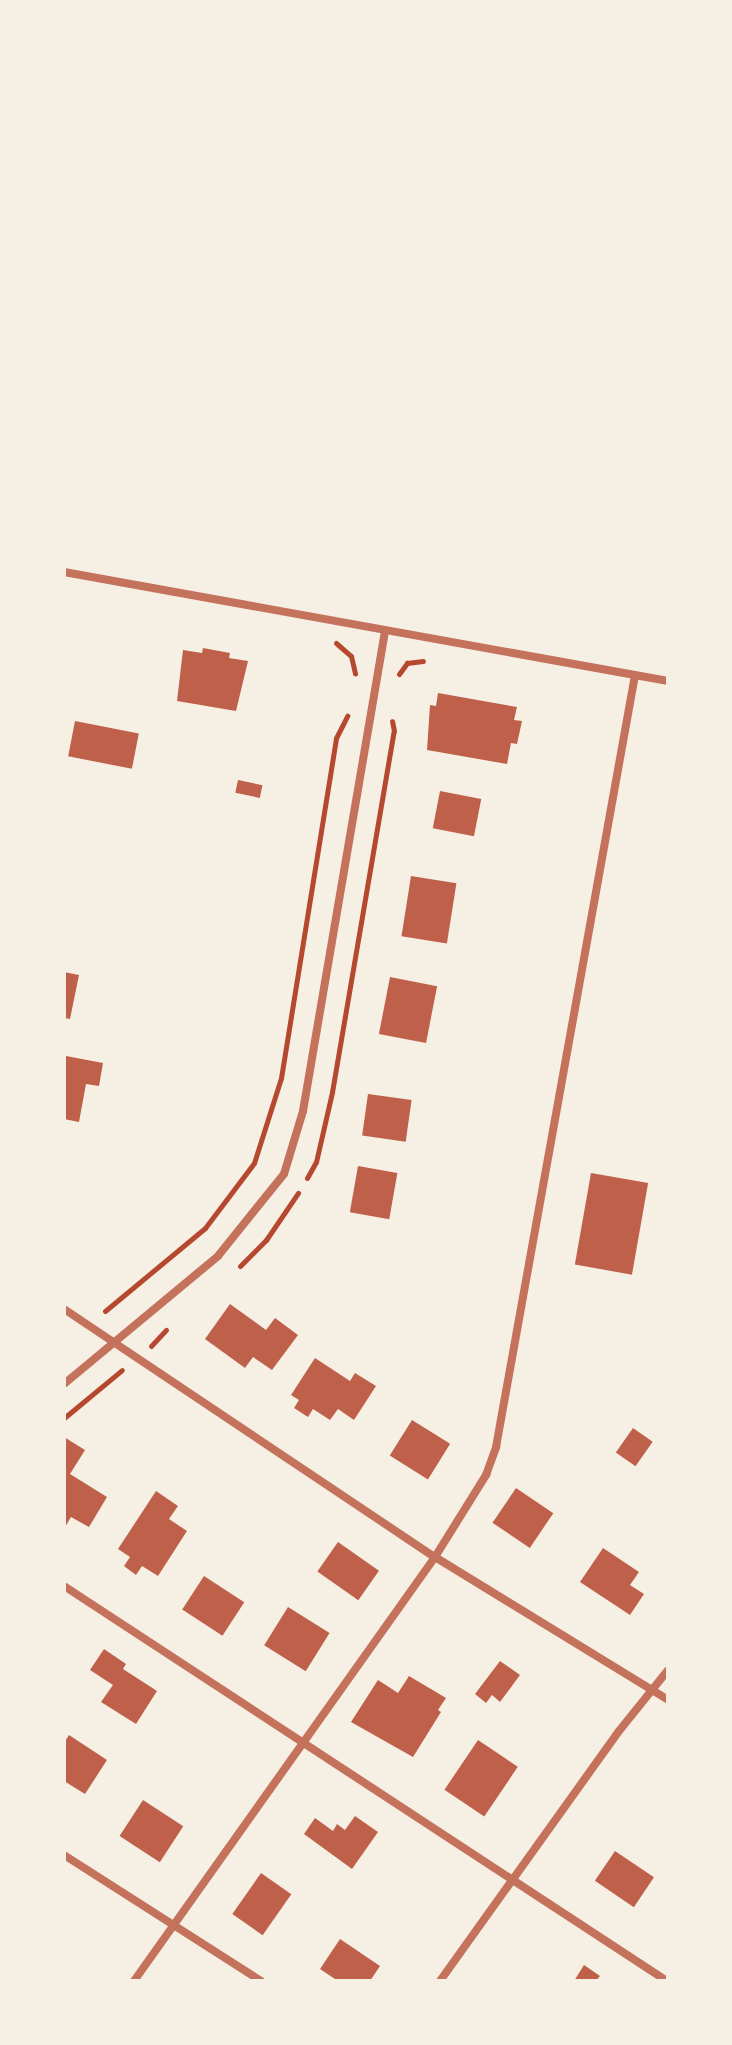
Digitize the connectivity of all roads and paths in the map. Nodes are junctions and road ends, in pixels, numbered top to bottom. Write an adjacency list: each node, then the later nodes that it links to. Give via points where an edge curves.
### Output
1 (64, 572): 2 (street)
2 (385, 631): 3 (street); 8 (street, via 303,1111 284,1174 218,1256)
3 (635, 675): 4 (street); 10 (street, via 496,1447 486,1475)
4 (668, 681)
5 (350, 704): 7 (path, via 336,738 281,1078 254,1163 205,1228)
6 (64, 1309): 7 (street)
7 (88, 1325): 8 (street)
8 (115, 1342): 9 (street); 10 (street)
9 (64, 1384)
10 (435, 1557): 13 (street); 15 (street)
11 (64, 1586): 15 (street)
12 (668, 1670): 13 (street)
13 (654, 1691): 14 (street); 17 (street, via 619,1731)
14 (668, 1700)
15 (304, 1742): 17 (street); 18 (street)
16 (64, 1855): 18 (street)
17 (513, 1880): 21 (street); 22 (street)
18 (172, 1925): 19 (street); 20 (street)
19 (134, 1981)
20 (261, 1981)
21 (440, 1981)
22 (667, 1981)

